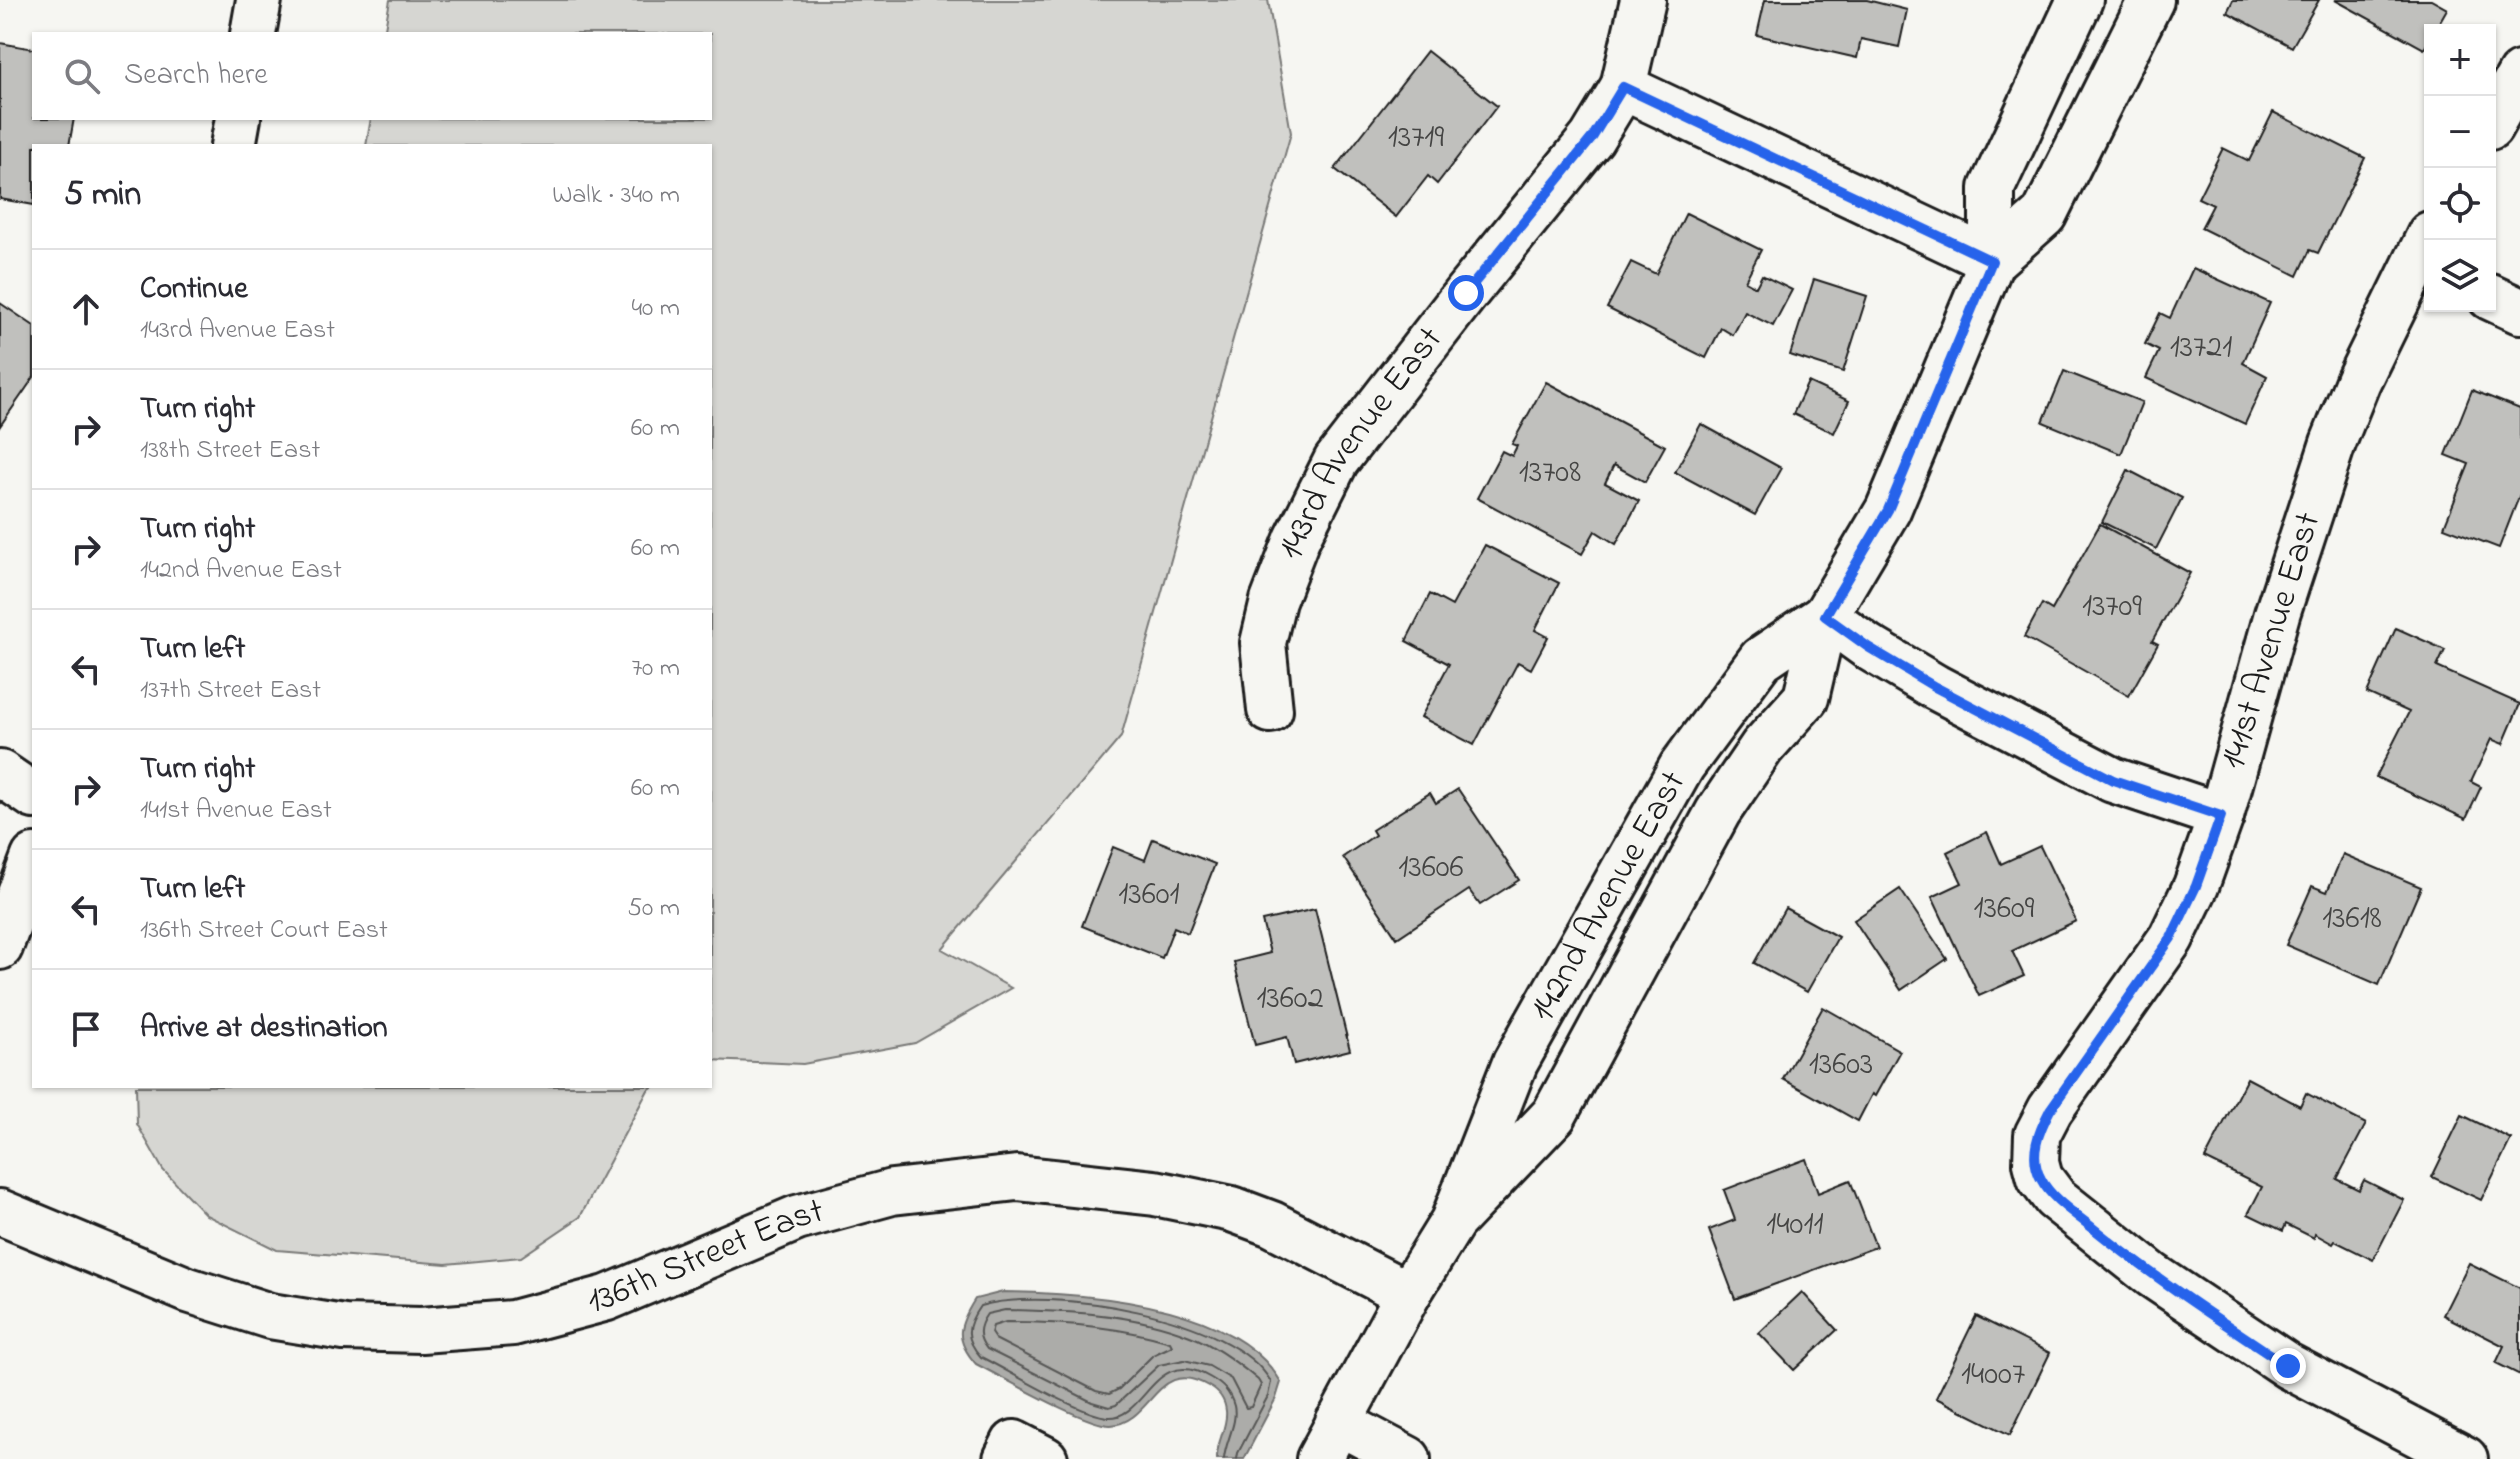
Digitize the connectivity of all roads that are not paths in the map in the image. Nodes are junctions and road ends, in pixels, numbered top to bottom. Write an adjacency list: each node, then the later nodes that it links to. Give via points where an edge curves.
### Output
1 (259, 0): 5 (street)
2 (1643, 0): 7 (street, 143rd Avenue East)
3 (2080, 0): 12 (street, 142nd Avenue East, via 1992,188)
4 (2151, 0): 12 (street, 142nd Avenue East, via 2044,215)
5 (253, 32)
6 (2520, 74): 8 (street)
7 (1623, 87): 12 (street); 16 (street, 143rd Avenue East, via 1592,138 1336,461 1273,601 1263,643)
8 (2496, 116)
9 (238, 120): 10 (street)
10 (233, 144)
11 (2424, 257): 19 (street, 141st Avenue East, via 2358,381 2333,443 2277,614)
12 (1992, 261): 15 (street, 142nd Avenue East, via 1888,510)
13 (2496, 300): 14 (street)
14 (2520, 311)
15 (1825, 616): 19 (street, via 1935,687 2113,780); 23 (street, 142nd Avenue East, via 1806,698 1762,747 1718,812 1554,1115); 23 (street, 142nd Avenue East, via 1761,659 1682,766 1515,1063)
16 (1270, 710)
17 (0, 773): 18 (street)
18 (32, 795)
19 (2221, 816): 29 (street, 141st Avenue East, via 2171,938 2037,1135 2040,1178 2055,1198 2152,1275 2288,1366)
20 (32, 862): 21 (street)
21 (0, 947)
22 (0, 1212): 24 (street, 136th Street East, via 188,1290 270,1316 344,1328 421,1330 513,1323 607,1298 797,1218 892,1192 1017,1178 1155,1193 1232,1209)
23 (1453, 1221): 24 (street, 142nd Avenue East)
24 (1408, 1294): 25 (street, 142nd Avenue East)
25 (1329, 1441): 28 (street)
26 (1006, 1459): 27 (street, via 1014,1443)
27 (1045, 1459)
28 (1408, 1459)
29 (2465, 1459)

